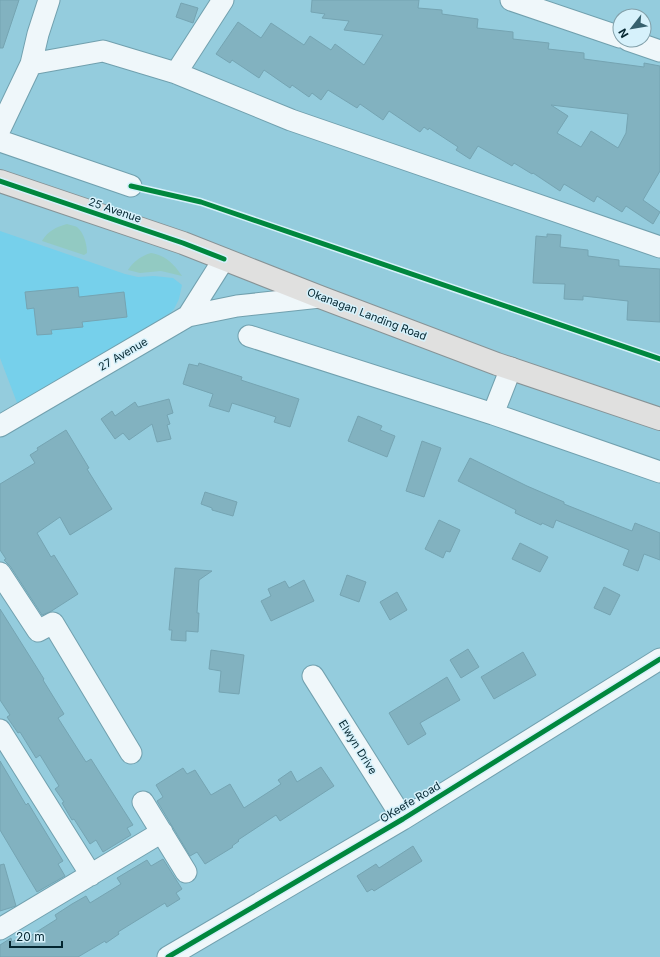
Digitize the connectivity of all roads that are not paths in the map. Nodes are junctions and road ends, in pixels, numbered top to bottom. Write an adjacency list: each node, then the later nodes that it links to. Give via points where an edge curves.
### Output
1 (50, 0): 5 (street)
2 (223, 0): 6 (street)
3 (511, 0): 4 (street)
4 (612, 34)
5 (31, 64): 6 (street, via 103,51); 7 (street)
6 (176, 73): 11 (street, via 291,120)
7 (0, 129)
8 (0, 141): 10 (street)
9 (0, 181): 12 (main road, 25 Avenue)
10 (131, 186)
11 (660, 247)
12 (224, 259): 13 (main road, Okanagan Landing Road); 14 (street, 27 Avenue)
13 (320, 297): 14 (street, via 237,306); 16 (main road, Okanagan Landing Road)
14 (188, 316): 19 (street, 27 Avenue)
15 (249, 336): 17 (street)
16 (511, 368): 17 (street); 18 (main road, Okanagan Landing Road)
17 (493, 414): 20 (street)
18 (660, 419)
19 (0, 426)
20 (660, 472)
21 (0, 573): 25 (street, via 38,631 53,623)
22 (660, 659): 27 (street, OKeefe Road)
23 (313, 676): 27 (street, Elwyn Drive)
24 (0, 730): 30 (street)
25 (131, 753)
26 (143, 802): 28 (street)
27 (403, 819): 32 (street, OKeefe Road)
28 (162, 832): 29 (street); 30 (street)
29 (186, 872)
30 (91, 875): 31 (street)
31 (0, 929)
32 (168, 957)

